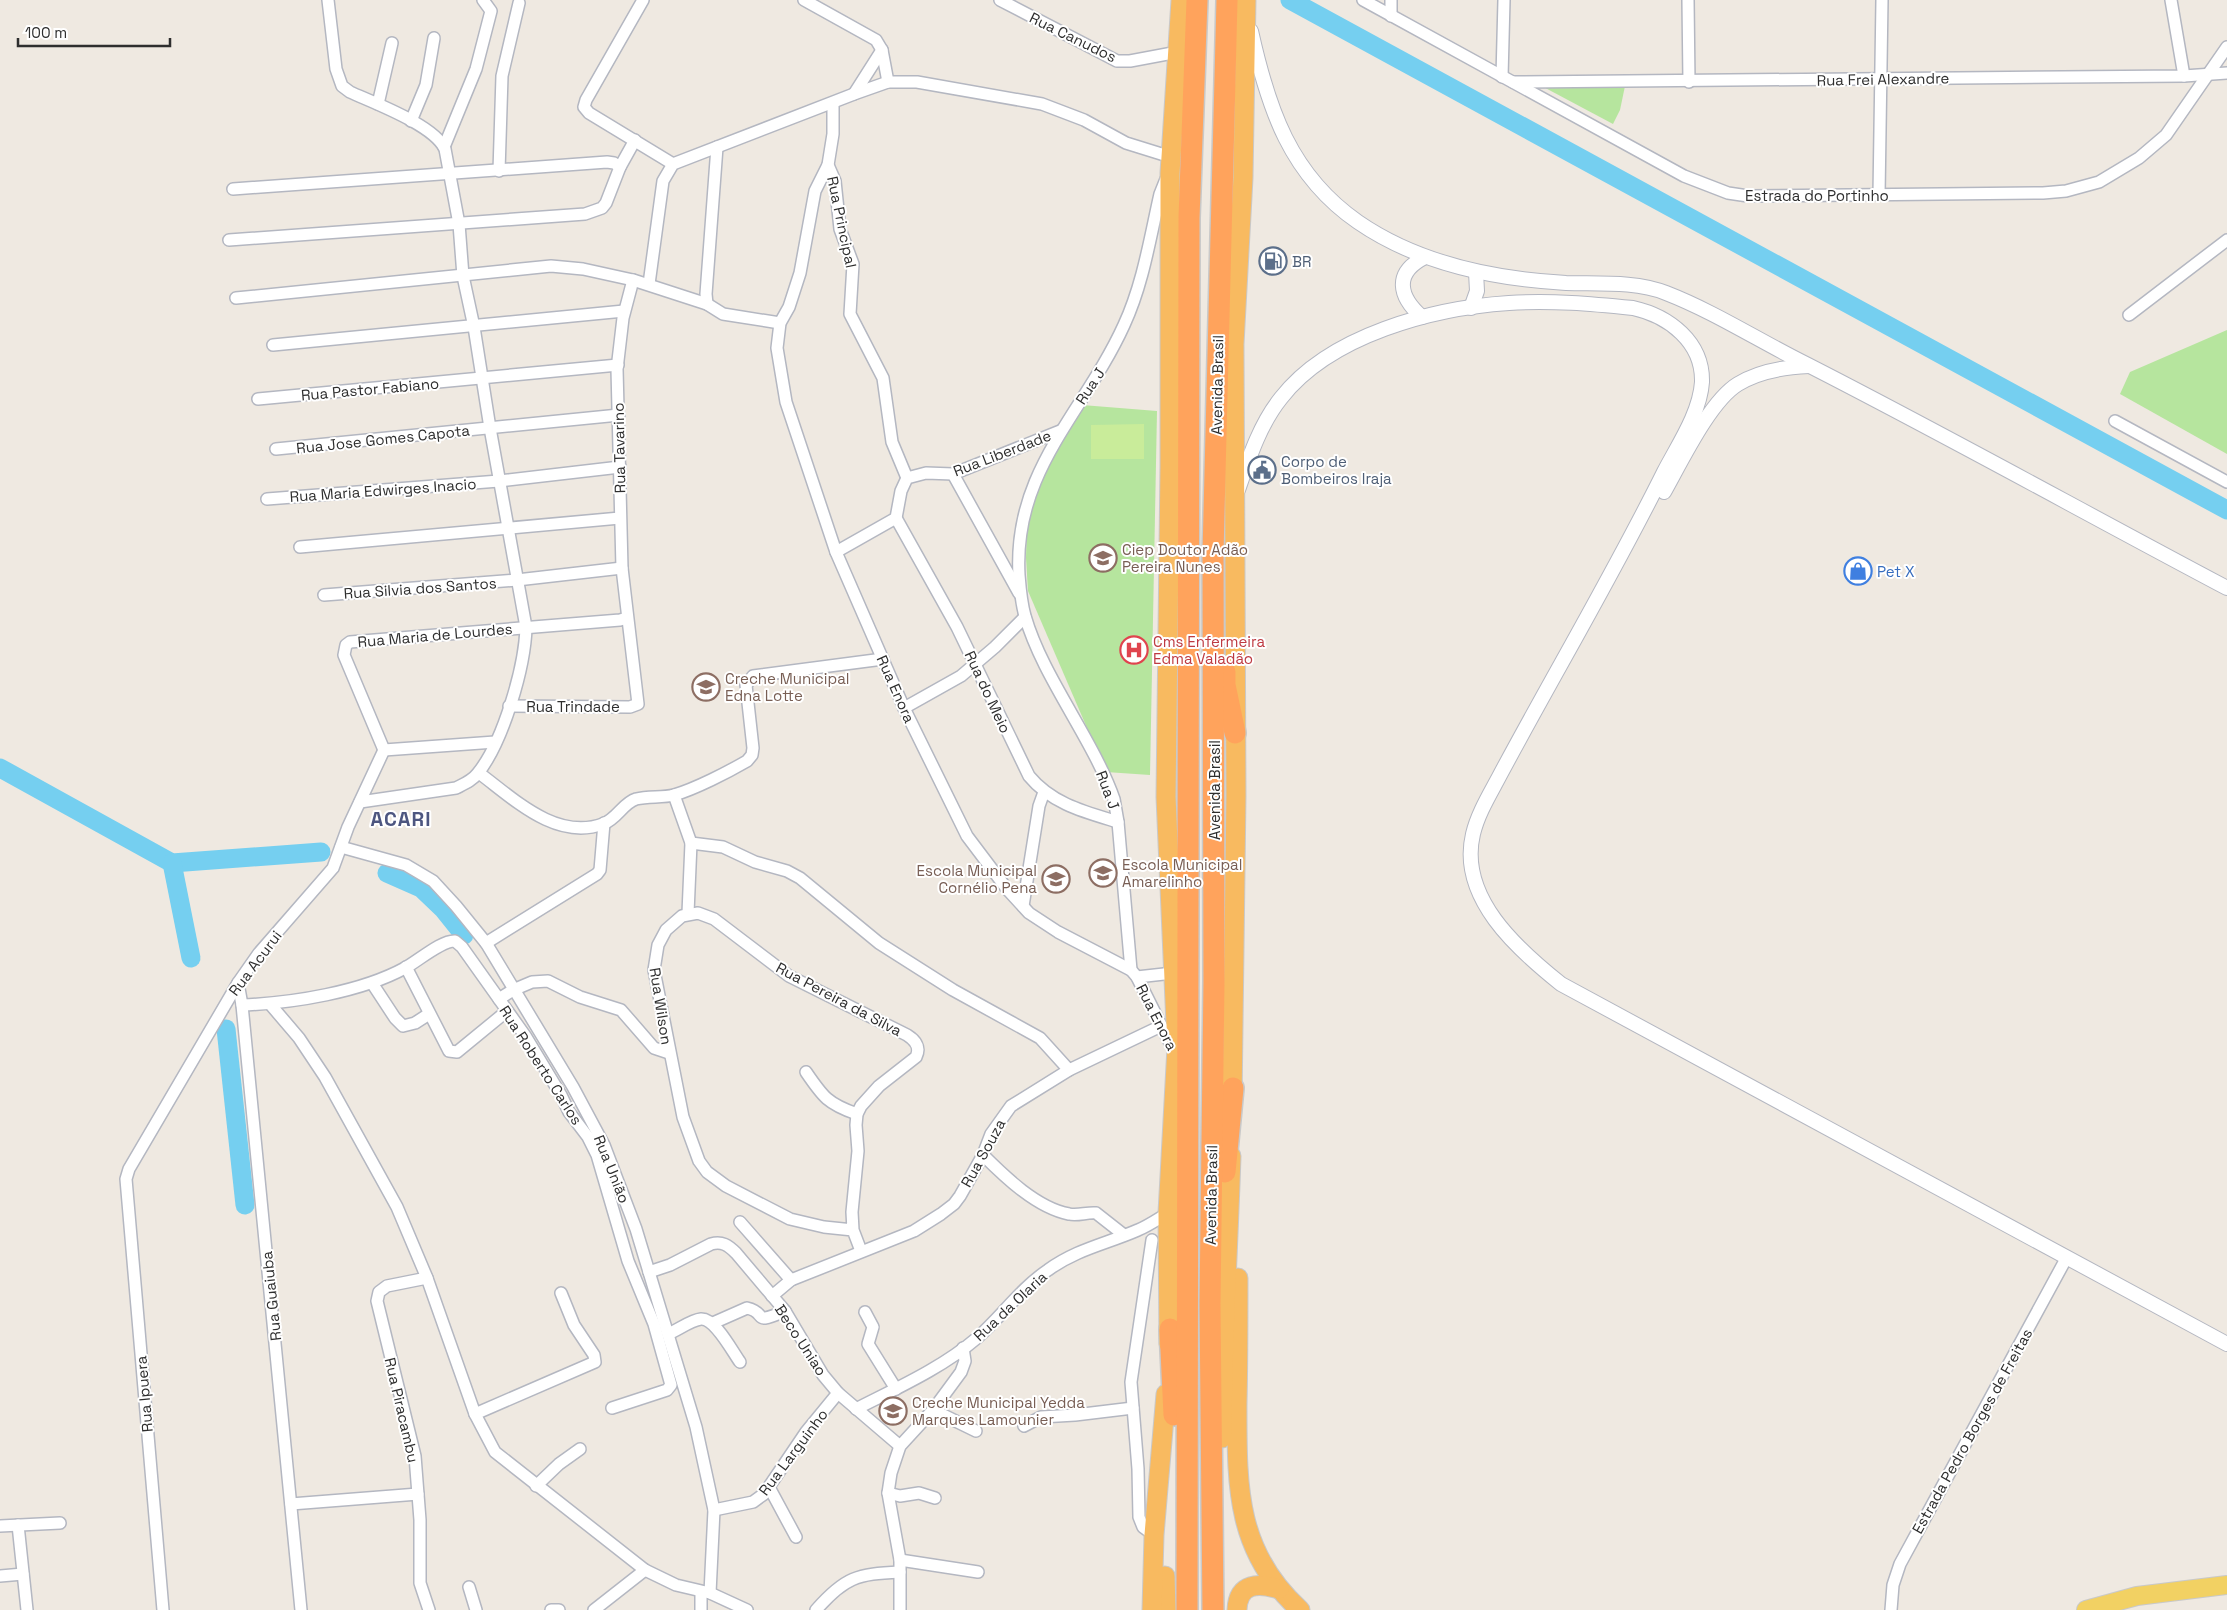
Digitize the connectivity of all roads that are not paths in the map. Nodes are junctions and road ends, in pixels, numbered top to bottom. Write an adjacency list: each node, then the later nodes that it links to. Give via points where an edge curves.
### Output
1 (328, 0): 33 (street, via 338,79 350,92)
2 (484, 0): 37 (street, via 491,11 483,46)
3 (643, 0): 36 (street, via 584,107)
4 (804, 0): 21 (street, via 870,36)
5 (1000, 0): 22 (street, Rua Canudos, via 1117,61)
6 (1181, 0): 22 (highway)
7 (1197, 0): 180 (highway, Avenida Brasil, via 1189,218)
8 (1227, 0): 73 (highway, Avenida Brasil)
9 (1363, 0): 17 (street, Estrada do Portinho)
10 (1391, 0): 17 (street)
11 (1504, 0): 27 (street)
12 (1688, 0): 30 (street)
13 (1882, 0): 26 (street)
14 (2171, 0): 25 (street)
15 (519, 3): 43 (street, via 502,76)
16 (1246, 6): 50 (street, via 1267,99 1291,149 1306,171 1356,221); 79 (highway, Avenida Brasil, via 1234,344)
17 (1391, 16): 27 (street, Estrada do Portinho)
18 (434, 38): 35 (street, via 426,85)
19 (392, 43): 33 (street)
20 (2227, 47): 24 (street, Estrada do Portinho)
21 (882, 50): 28 (street); 31 (street)
22 (1178, 52): 41 (highway)
23 (2227, 73): 24 (street, Rua Frei Alexandre)
24 (2208, 74): 25 (street, Rua Frei Alexandre); 46 (street, Estrada do Portinho, via 2166,135 2139,158 2099,182 2044,193)
25 (2184, 76): 26 (street, Rua Frei Alexandre)
26 (1882, 79): 30 (street, Rua Frei Alexandre); 46 (street)
27 (1507, 80): 29 (street, Rua Frei Alexandre); 32 (street, Estrada do Portinho)
28 (888, 82): 31 (street); 41 (street, via 937,84 1042,104 1084,120)
29 (1558, 82): 30 (street, Rua Frei Alexandre); 32 (street, via 1547,94)
30 (1688, 82)
31 (854, 94): 34 (street)
32 (1548, 102): 46 (street, Estrada do Portinho, via 1684,176 1728,194)
33 (378, 104): 35 (street)
34 (833, 104): 38 (street); 40 (street)
35 (411, 121): 37 (street, via 441,140)
36 (634, 140): 39 (street); 42 (street)
37 (444, 146): 44 (street)
38 (717, 147): 39 (street); 56 (street)
39 (673, 164): 54 (street, via 663,181)
40 (828, 165): 61 (street, Rua Enora, via 815,191 796,287); 76 (street, Rua Principal, via 835,181 840,229 853,264 850,314 883,378 892,442)
41 (1170, 165): 71 (street, Rua J, via 1132,306 1103,366); 114 (highway, via 1166,797)
42 (620, 167): 43 (street, via 608,162); 47 (street, via 606,203 593,212)
43 (499, 171): 44 (street)
44 (450, 175): 45 (street); 47 (street)
45 (233, 190)
46 (1878, 194)
47 (459, 224): 48 (street); 52 (street)
48 (229, 240)
49 (2227, 240): 59 (street)
50 (1425, 257): 51 (street); 60 (street, via 1409,268 1402,289 1409,305)
51 (1476, 272): 57 (street, via 1477,291); 65 (street, via 1529,281 1663,291)
52 (463, 276): 53 (street, via 567,266); 55 (street); 62 (street)
53 (633, 280): 54 (street); 58 (street, Rua Tavarino)
54 (649, 284): 56 (street)
55 (236, 298)
56 (707, 304): 61 (street, via 723,314)
57 (1470, 308): 60 (street); 83 (street, via 1531,302 1612,306 1649,311 1683,333 1694,348 1701,367 1699,397 1691,420)
58 (624, 311): 62 (street); 64 (street, Rua Tavarino)
59 (2129, 315)
60 (1422, 317): 79 (street, via 1390,326 1328,356 1296,381 1269,416 1257,438)
61 (780, 323): 86 (street, Rua Enora, via 777,348 782,387)
62 (474, 327): 63 (street); 66 (street)
63 (273, 345)
64 (618, 365): 66 (street, Rua Pastor Fabiano); 68 (street, Rua Tavarino)
65 (1810, 366): 83 (street, via 1757,375 1730,390 1695,438 1653,510); 89 (street, via 1923,423)
66 (482, 378): 67 (street, Rua Pastor Fabiano); 70 (street)
67 (258, 399)
68 (619, 415): 70 (street, Rua Jose Gomes Capota); 74 (street, Rua Tavarino)
69 (2115, 421): 78 (street)
70 (490, 428): 72 (street, Rua Jose Gomes Capota); 77 (street)
71 (1060, 431): 75 (street, Rua Liberdade); 91 (street, Rua J, via 1026,506 1018,555)
72 (276, 449)
73 (1216, 452): 99 (highway, via 1224,564 1225,685); 151 (highway, Avenida Brasil)
74 (620, 467): 77 (street, Rua Maria Edwirges Inacio); 81 (street, Rua Tavarino)
75 (953, 474): 76 (street, Rua Liberdade, via 926,472); 91 (street, Rua J)
76 (907, 478): 82 (street, via 900,491)
77 (499, 481): 80 (street, Rua Maria Edwirges Inacio); 84 (street)
78 (2227, 482)
79 (1235, 497): 99 (highway, Avenida Brasil)
80 (267, 499)
81 (620, 518): 84 (street); 87 (street, Rua Tavarino)
82 (896, 518): 86 (street); 96 (street, Rua do Meio)
83 (1642, 518): 145 (street, via 1523,731 1479,817 1473,834 1471,861 1478,889 1492,917 1510,940 1561,984)
84 (508, 527): 85 (street); 88 (street)
85 (300, 547)
86 (836, 552): 95 (street, Rua Enora)
87 (622, 568): 88 (street, Rua Silvia dos Santos); 93 (street, Rua Tavarino)
88 (517, 580): 90 (street, Rua Silvia dos Santos); 94 (street)
89 (2227, 588)
90 (324, 595)
91 (1021, 597): 92 (street, Rua J)
92 (1025, 617): 96 (street); 106 (street, Rua J, via 1110,787)
93 (627, 618): 94 (street, Rua Maria de Lourdes); 97 (street, Rua Trindade, via 639,700 636,706)
94 (526, 628): 97 (street, via 524,660); 101 (street, Rua Maria de Lourdes, via 355,640 346,645 344,655)
95 (883, 660): 98 (street, Rua Enora); 104 (street, via 757,675 748,679 746,692 752,755 738,766)
96 (975, 666): 98 (street); 103 (street, Rua do Meio, via 1023,767)
97 (509, 706): 100 (street)
98 (904, 708): 110 (street, Rua Enora, via 967,836)
99 (1235, 733): 129 (highway, Avenida Brasil)
100 (495, 742): 101 (street); 102 (street)
101 (384, 750): 105 (street, Rua Acurui)
102 (478, 773): 105 (street, via 456,788); 107 (street, via 522,805 561,826 582,828)
103 (1044, 792): 106 (street, Rua do Meio, via 1080,810); 110 (street)
104 (674, 795): 107 (street, via 635,799); 108 (street)
105 (360, 802): 109 (street, Rua Acurui)
106 (1118, 822): 115 (street, Rua J)
107 (604, 823): 112 (street, via 597,874)
108 (691, 843): 111 (street); 127 (street, via 723,847 800,878 879,943 953,990 1040,1038)
109 (341, 847): 112 (street, Rua União, via 406,865 421,873 433,881); 116 (street, Rua Acurui, via 333,868 259,953)
110 (1023, 906): 115 (street, Rua Enora, via 1038,920)
111 (688, 913): 125 (street, Rua Wilson, via 666,930 654,957); 130 (street, Rua Pereira da Silva, via 714,919 789,976 916,1042 916,1057 879,1086)
112 (486, 943): 118 (street, Rua União)
113 (406, 967): 117 (street, Rua Roberto Carlos); 119 (street, Rua Roberto Carlos, via 446,942 455,941 462,946); 123 (street)
114 (1173, 973): 115 (street, Rua Enora); 126 (highway)
115 (1134, 974): 124 (street, Rua Enora)
116 (238, 983): 121 (street, Rua Guaiuba); 133 (street, Rua Acurui)
117 (372, 984): 120 (street, Rua Roberto Carlos); 123 (street, via 403,1026)
118 (513, 990): 119 (street); 125 (street, via 532,982 548,981 580,997 613,1006 626,1014 654,1048); 134 (street, Rua União, via 587,1112 604,1145)
119 (499, 999): 122 (street, Rua Roberto Carlos)
120 (270, 1004): 121 (street, Rua Roberto Carlos); 147 (street, via 299,1038 336,1096 400,1213)
121 (242, 1005): 179 (street, Rua Guaiuba)
122 (508, 1011): 123 (street, via 453,1052 446,1048); 135 (street, Rua Roberto Carlos, via 569,1112 588,1136)
123 (429, 1014)
124 (1161, 1026): 126 (street, Rua Enora); 127 (street, Rua Souza)
125 (669, 1053): 139 (street, Rua Wilson, via 692,1147 708,1172 726,1186 790,1219)
126 (1177, 1057): 136 (highway)
127 (1069, 1070): 131 (street, Rua Souza, via 1012,1106 991,1134)
128 (806, 1072): 130 (street, via 820,1093 835,1106)
129 (1232, 1088): 132 (highway, Avenida Brasil); 151 (highway, via 1218,1269)
130 (857, 1114): 139 (street)
131 (982, 1155): 142 (street, via 1013,1184 1041,1201 1061,1212 1096,1214); 144 (street, Rua Souza, via 954,1204 914,1231)
132 (1231, 1160): 194 (highway, Avenida Brasil, via 1238,1190 1237,1457 1240,1498 1259,1558); 211 (highway, Avenida Brasil, via 1222,1333)
133 (126, 1179): 198 (street, Rua Ipuera)
134 (625, 1201): 135 (street); 138 (street, Rua União)
135 (612, 1206): 141 (street, Rua Roberto Carlos)
136 (1168, 1213): 140 (street, Rua da Olaria); 143 (highway)
137 (740, 1222): 148 (street)
138 (636, 1229): 141 (street); 146 (street, Rua União)
139 (853, 1230): 144 (street)
140 (1140, 1230): 142 (street, Rua da Olaria); 143 (street)
141 (620, 1234): 154 (street, Rua Roberto Carlos, via 628,1261)
142 (1124, 1235): 159 (street, Rua da Olaria, via 1079,1251 1050,1269 1022,1291 977,1338)
143 (1160, 1244): 156 (highway); 164 (street, via 1131,1382)
144 (861, 1251): 148 (street, Rua Souza)
145 (2067, 1257): 158 (street); 214 (street, Estrada Pedro Borges de Freitas, via 1900,1564 1893,1585)
146 (649, 1272): 150 (street, Beco Uniao, via 717,1242 736,1253); 154 (street, Rua União)
147 (427, 1278): 167 (street); 176 (street, Rua Piracambu, via 387,1286 378,1292 377,1301 415,1456)
148 (791, 1280): 150 (street, Rua Souza)
149 (561, 1293): 167 (street, via 595,1362)
150 (772, 1296): 152 (street, Beco Uniao)
151 (1210, 1304): 210 (highway, Avenida Brasil)
152 (785, 1311): 155 (street, via 764,1320 753,1309 747,1308); 162 (street, Beco Uniao, via 823,1375)
153 (865, 1312): 161 (street, via 873,1327 868,1344)
154 (659, 1323): 157 (street, Rua União); 163 (street, Rua Roberto Carlos, via 671,1385 667,1390)
155 (713, 1323): 157 (street, via 699,1319); 160 (street)
156 (1170, 1329): 173 (highway); 180 (highway, via 1175,1428)
157 (668, 1334): 181 (street, Rua União, via 696,1427)
158 (2227, 1344)
159 (963, 1348): 161 (street, Rua da Olaria); 166 (street, via 965,1361 961,1372)
160 (740, 1362)
161 (896, 1389): 165 (street, Rua da Olaria)
162 (838, 1393): 165 (street, Beco Uniao); 175 (street, Rua Larguinho, via 806,1432)
163 (612, 1408)
164 (1133, 1408): 168 (street, via 1041,1417); 172 (street)
165 (856, 1409): 170 (street, Beco Uniao)
166 (933, 1410): 169 (street); 170 (street)
167 (475, 1414): 174 (street, via 495,1452)
168 (1024, 1426)
169 (976, 1431)
170 (900, 1446): 177 (street)
171 (580, 1449): 174 (street)
172 (1138, 1469): 173 (street); 185 (street, via 1139,1517 1143,1527)
173 (1161, 1472): 185 (highway); 196 (highway)
174 (536, 1486): 188 (street)
175 (769, 1487): 181 (street, Rua Larguinho, via 753,1502); 186 (street)
176 (418, 1494): 179 (street); 200 (street, Rua Piracambu, via 420,1583)
177 (888, 1494): 178 (street, via 900,1496 919,1492); 187 (street)
178 (935, 1498)
179 (291, 1504): 199 (street, Rua Guaiuba)
180 (1186, 1509): 209 (highway, Avenida Brasil)
181 (714, 1510): 195 (street, Rua União)
182 (60, 1523): 183 (street)
183 (18, 1525): 184 (street); 190 (street)
184 (0, 1526)
185 (1154, 1535): 196 (highway)
186 (796, 1538)
187 (900, 1566): 189 (street); 207 (street, via 856,1576 833,1591); 208 (street)
188 (645, 1570): 195 (street); 204 (street)
189 (978, 1572)
190 (23, 1574): 191 (street); 197 (street)
191 (0, 1576)
192 (2227, 1585): 215 (main road, via 2137,1596)
193 (469, 1587): 201 (street)
194 (1279, 1589): 212 (highway, via 1257,1584 1250,1586 1240,1597); 213 (highway, Avenida Brasil)
195 (705, 1592): 205 (street, Rua União); 206 (street)
196 (1154, 1609)
197 (27, 1610)
198 (163, 1610)
199 (301, 1610)
200 (429, 1610)
201 (476, 1610)
202 (551, 1610): 203 (street)
203 (559, 1610)
204 (594, 1610)
205 (701, 1610)
206 (747, 1610)
207 (816, 1610)
208 (900, 1610)
209 (1187, 1610)
210 (1213, 1610)
211 (1223, 1610)
212 (1237, 1610)
213 (1300, 1610)
214 (1891, 1610)
215 (2086, 1610)

